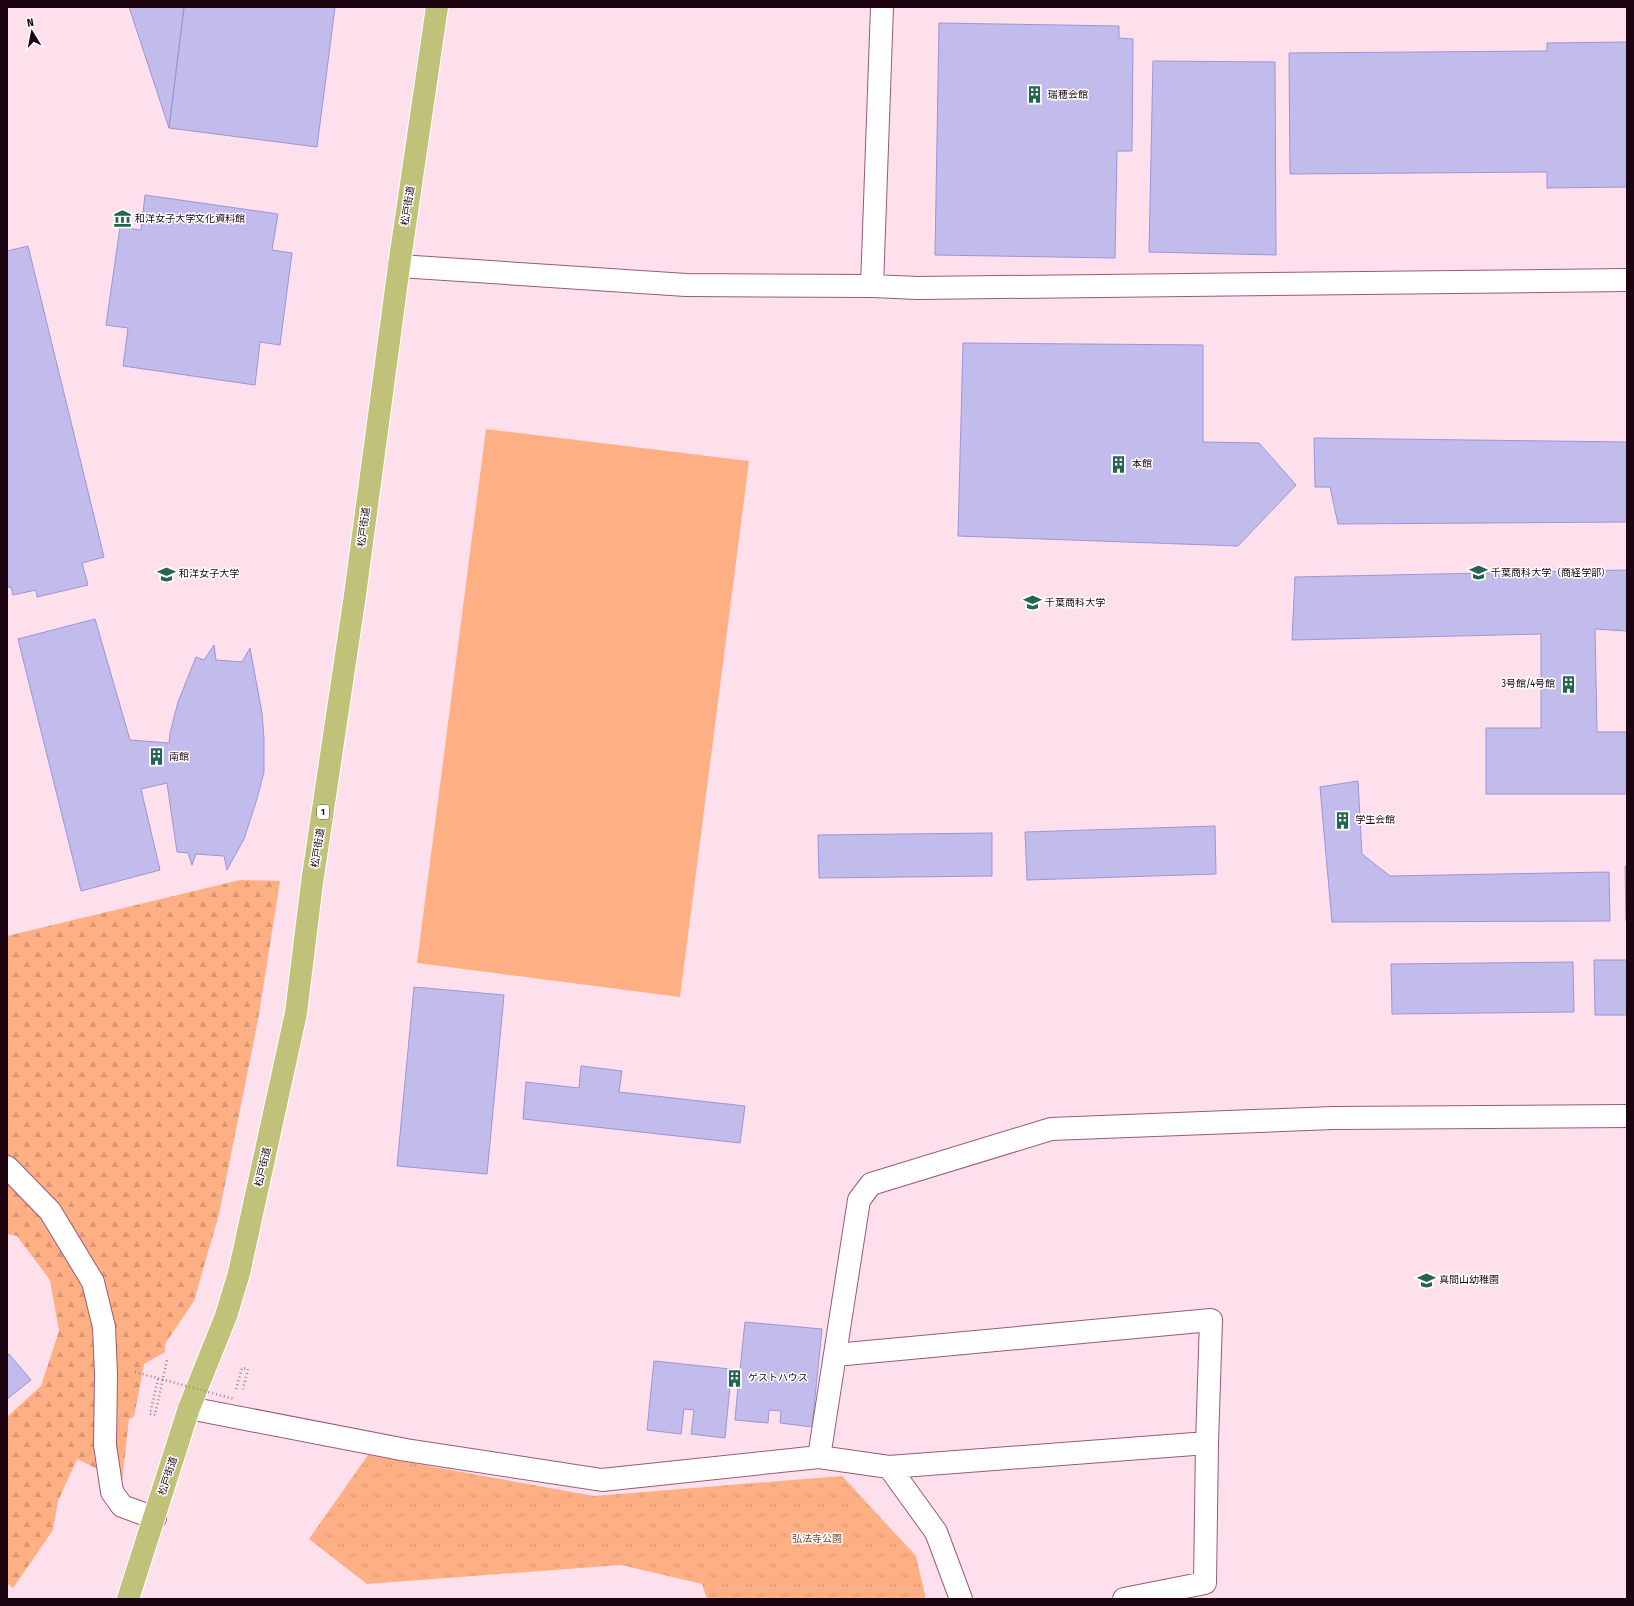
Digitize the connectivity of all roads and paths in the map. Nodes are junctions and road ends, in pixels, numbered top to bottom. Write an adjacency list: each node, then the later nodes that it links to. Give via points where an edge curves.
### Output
1 (437, 7): 3 (main road, 松戸街道 / 1)
2 (882, 7): 5 (street)
3 (398, 266): 5 (street, via 686,285); 13 (main road, 松戸街道 / 1, via 356,594 312,884 296,1013 239,1273 226,1316)
4 (1627, 280): 5 (street, via 918,288)
5 (872, 286)
6 (1627, 1116): 8 (street, via 1333,1118 1051,1129 878,1181 871,1184 859,1200)
7 (7, 1167): 17 (street, via 50,1211 93,1282 104,1327 105,1445 112,1492 122,1506)
8 (835, 1355): 14 (street, via 1211,1320); 15 (street)
9 (167, 1360): 11 (path, via 155,1415 150,1414)
10 (135, 1372): 11 (path, bridge)
11 (158, 1379): 12 (path, bridge, via 234,1399 242,1368 248,1369)
12 (242, 1394)
13 (189, 1408): 15 (street, via 406,1450 602,1480); 17 (main road, 松戸街道 / 1)
14 (1207, 1442): 16 (street); 20 (street, via 1205,1583)
15 (819, 1457): 16 (street)
16 (889, 1467): 19 (street, via 936,1532)
17 (155, 1518): 18 (main road, 松戸街道 / 1)
18 (128, 1599)
19 (961, 1599)
20 (1124, 1599)

